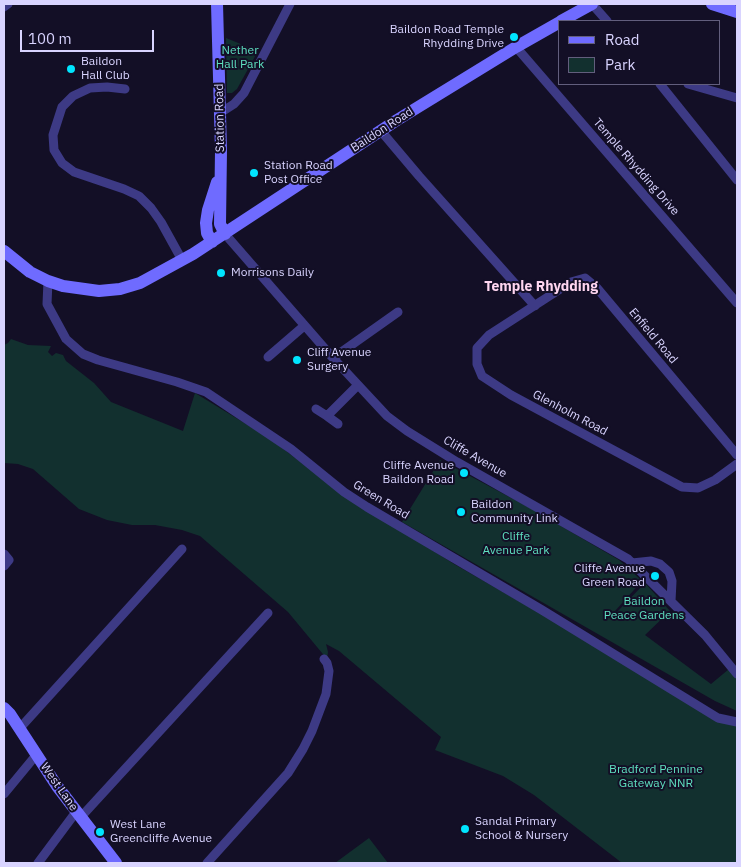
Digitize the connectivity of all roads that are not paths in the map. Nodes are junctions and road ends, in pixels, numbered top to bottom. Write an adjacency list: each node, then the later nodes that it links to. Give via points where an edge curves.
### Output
1 (8, 4): 6 (street)
2 (290, 4): 16 (street, via 244,93)
3 (592, 4): 8 (main road, Baildon Road); 9 (street)
4 (714, 4): 7 (main road)
5 (219, 5): 16 (main road, Station Road)
6 (4, 7)
7 (737, 12)
8 (564, 20)
9 (605, 20)
10 (558, 23): 11 (main road, Baildon Road)
11 (516, 47): 17 (main road, Baildon Road); 25 (street, Temple Rhydding Drive)
12 (661, 85): 19 (street)
13 (692, 85): 15 (street)
14 (125, 89): 23 (street, via 90,88 74,96 62,107 53,135 54,150 62,163 74,172 139,196 161,222)
15 (737, 98)
16 (220, 113): 18 (main road, Station Road)
17 (381, 131): 20 (main road, Baildon Road); 26 (street)
18 (220, 172): 20 (main road, Station Road, via 220,224); 21 (main road, Station Road, via 206,223)
19 (737, 180)
20 (225, 234): 21 (main road, Baildon Road); 28 (street, Cliffe Avenue)
21 (212, 242): 23 (main road, Baildon Road)
22 (4, 251): 24 (main road, Baildon Road, via 30,272)
23 (182, 260): 24 (main road, Baildon Road, via 140,283 120,289 78,289)
24 (48, 281): 46 (street, Green Road, via 47,304 66,339 76,349 98,360 206,392 292,449 367,507 718,718)
25 (737, 303)
26 (535, 306): 35 (street, Enfield Road, via 571,282 585,278 597,288); 36 (street, Glenholm Road, via 488,335 477,348 477,364 482,376 511,395 682,487 698,488)
27 (398, 312): 30 (street)
28 (304, 326): 29 (street); 30 (street, Cliffe Avenue)
29 (268, 358)
30 (333, 358): 31 (street, Cliffe Avenue)
31 (357, 386): 33 (street); 39 (street, Cliffe Avenue, via 407,431)
32 (316, 409): 33 (street)
33 (327, 416): 34 (street)
34 (338, 424)
35 (737, 455)
36 (737, 464)
37 (182, 549): 47 (street)
38 (4, 554): 40 (street, via 9,560)
39 (632, 563): 41 (street, Cliffe Avenue); 41 (street, via 660,564 669,572)
40 (4, 566)
41 (671, 601): 44 (street, Cliffe Avenue)
42 (268, 613): 50 (street)
43 (324, 659): 53 (street, via 329,671 326,694 303,749 288,772)
44 (737, 674)
45 (4, 708): 47 (main road, West Lane)
46 (737, 722)
47 (20, 728): 48 (main road, West Lane)
48 (37, 754): 49 (street); 50 (main road, West Lane)
49 (4, 794)
50 (78, 815): 51 (street); 52 (main road, West Lane)
51 (38, 863)
52 (115, 863)
53 (207, 863)

